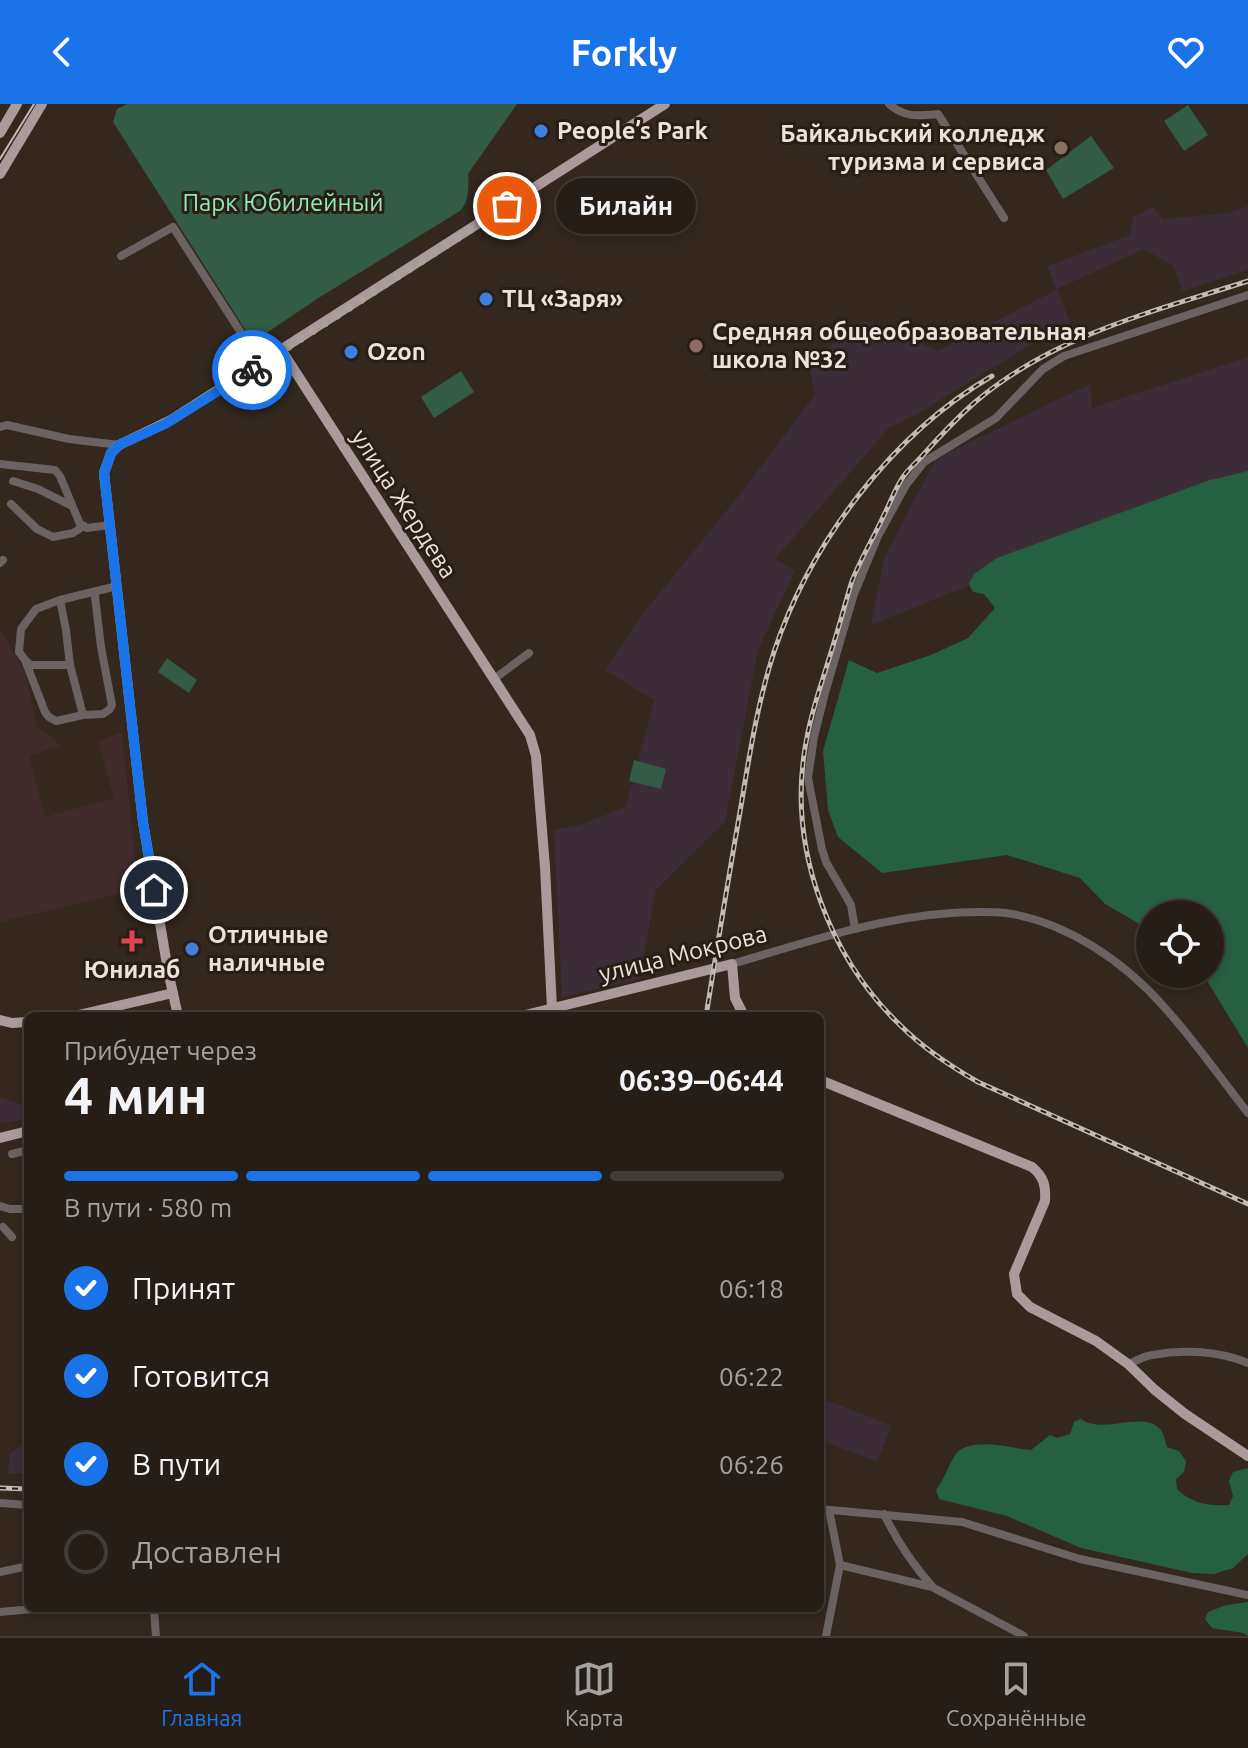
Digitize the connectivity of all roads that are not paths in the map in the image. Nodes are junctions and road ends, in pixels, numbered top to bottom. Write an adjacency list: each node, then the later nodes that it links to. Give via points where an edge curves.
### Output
1 (17, 104): 5 (main road)
2 (42, 104): 6 (main road)
3 (665, 104): 10 (main road)
4 (889, 104): 7 (street, via 898,113 938,114)
5 (0, 133)
6 (0, 174)
7 (1004, 218)
8 (121, 256): 11 (street, via 173,227)
9 (1248, 295): 28 (street, via 1064,356 1043,369 996,418 924,462 906,485 854,594 814,737 808,778 826,862 851,905)
10 (282, 351): 11 (main road); 26 (main road, улица Жердева)
11 (261, 364): 13 (main road, via 165,424)
12 (0, 427): 13 (street)
13 (119, 445): 18 (main road, via 104,473)
14 (0, 464): 17 (street, via 55,470)
15 (13, 481): 17 (street)
16 (11, 504): 19 (street, via 53,537)
17 (71, 505): 19 (street)
18 (110, 525): 19 (street); 20 (main road)
19 (84, 526)
20 (117, 586): 21 (street); 30 (main road, via 143,822)
21 (96, 591): 22 (street); 27 (street, via 112,702 103,714)
22 (60, 600): 24 (street, via 36,609 21,629 19,652); 25 (street)
23 (529, 653): 26 (street)
24 (25, 660): 25 (street, via 31,665); 27 (street, via 49,717 56,721)
25 (70, 665): 27 (street)
26 (494, 679): 33 (main road, улица Жердева, via 530,735 536,756)
27 (83, 715)
28 (855, 929): 29 (street, улица Мокрова); 38 (street, улица Мокрова, via 914,916 1006,913 1087,942 1165,1007)
29 (732, 964): 33 (main road, улица Мокрова); 34 (main road)
30 (173, 993): 31 (main road); 32 (main road)
31 (91, 1012)
32 (177, 1012)
33 (552, 1012)
34 (742, 1012)
35 (0, 1020): 36 (main road)
36 (24, 1022)
37 (824, 1082): 48 (main road, via 1039,1172 1045,1201 1014,1274 1017,1294 1030,1307)
38 (1248, 1113)
39 (24, 1132): 40 (main road)
40 (0, 1138)
41 (24, 1151): 42 (street)
42 (12, 1154)
43 (0, 1206): 44 (street)
44 (24, 1209)
45 (1, 1226): 46 (street)
46 (12, 1237)
47 (1248, 1363): 48 (street, via 1229,1355 1181,1353 1151,1355)
48 (1128, 1364): 49 (main road, via 1185,1414)
49 (1248, 1456)
50 (0, 1503): 51 (street)
51 (24, 1505)
52 (824, 1510): 53 (street); 54 (street)
53 (884, 1514): 57 (street); 58 (street, via 962,1522 1080,1559)
54 (840, 1565): 57 (street); 63 (street)
55 (24, 1567): 56 (street)
56 (0, 1572)
57 (932, 1587): 64 (street)
58 (1248, 1595)
59 (24, 1610): 60 (street)
60 (0, 1612)
61 (154, 1612): 62 (street)
62 (156, 1636)
63 (826, 1636)
64 (1024, 1636)

